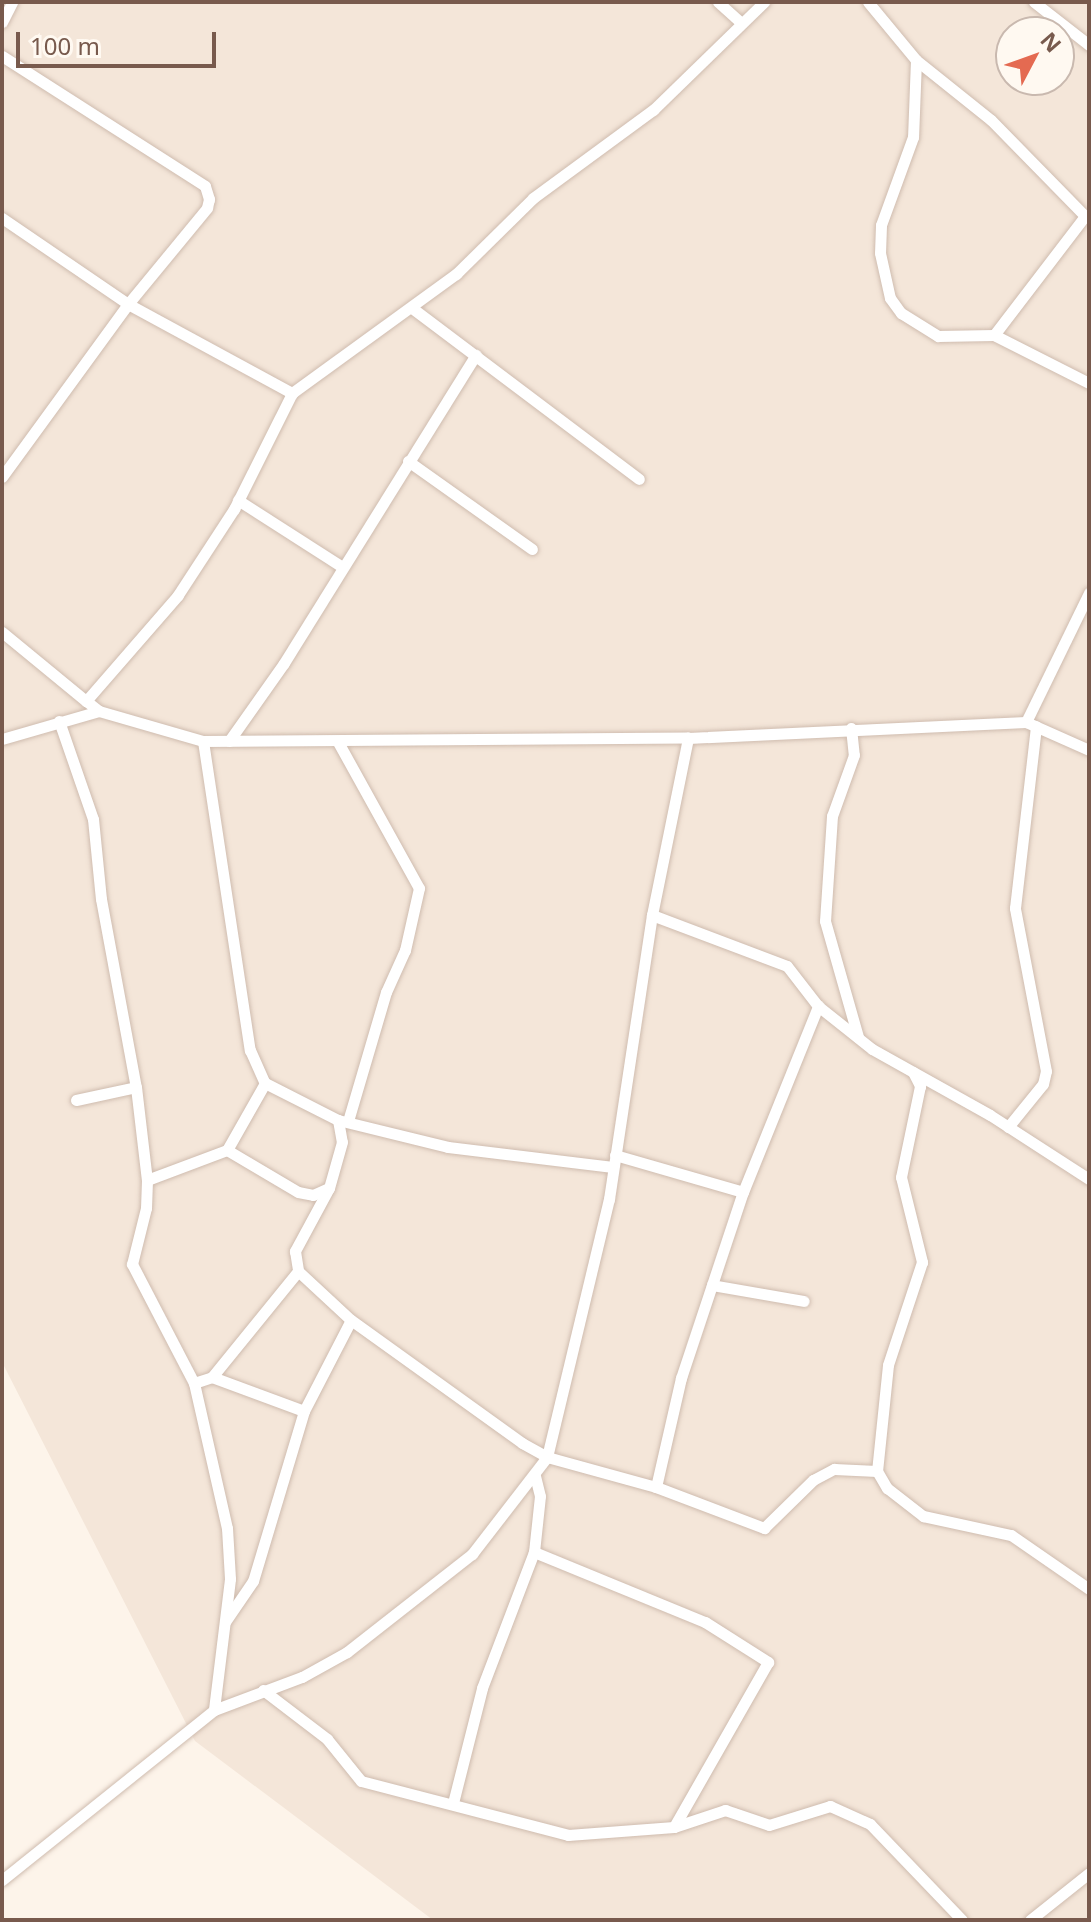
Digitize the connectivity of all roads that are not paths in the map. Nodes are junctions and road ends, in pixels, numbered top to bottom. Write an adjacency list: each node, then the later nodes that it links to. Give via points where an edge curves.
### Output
1 (12, 2): 6 (street)
2 (718, 2): 7 (street)
3 (764, 2): 7 (street)
4 (868, 2): 10 (street)
5 (1034, 2): 8 (street)
6 (2, 22)
7 (741, 23): 13 (street, via 653,110 533,198 456,274)
8 (1089, 45)
9 (2, 56): 12 (street, via 209,192 207,208)
10 (916, 60): 14 (street, via 913,137 881,225 880,253 890,298 901,313 938,336); 14 (street, via 991,120 1085,216)
11 (2, 218): 12 (street)
12 (128, 304): 17 (street); 19 (street)
13 (412, 308): 15 (street); 17 (street)
14 (994, 335): 16 (street)
15 (476, 355): 18 (street); 20 (street)
16 (1089, 383)
17 (292, 393): 21 (street)
18 (408, 461): 22 (street); 23 (street)
19 (2, 477)
20 (639, 479)
21 (238, 500): 23 (street); 27 (street, via 178,595)
22 (532, 549)
23 (341, 566): 35 (street, via 284,663)
24 (1089, 593): 25 (street)
25 (1084, 611): 30 (street)
26 (2, 632): 27 (street)
27 (86, 701): 28 (street)
28 (99, 711): 29 (street); 34 (street)
29 (59, 721): 33 (street); 43 (street, via 93,819 101,899)
30 (1031, 724): 31 (street); 37 (street); 46 (street, via 1015,908 1046,1071 1043,1084)
31 (851, 728): 32 (street); 40 (street, via 854,755 832,816 825,921)
32 (688, 738): 36 (street); 38 (street)
33 (2, 739)
34 (203, 741): 35 (street); 42 (street, via 250,1050)
35 (229, 741): 36 (street)
36 (338, 742): 45 (street, via 419,888 405,950)
37 (1089, 750)
38 (652, 915): 39 (street, via 787,966); 48 (street)
39 (818, 1006): 40 (street); 52 (street)
40 (858, 1038): 41 (street)
41 (913, 1072): 46 (street); 61 (street, via 920,1086 901,1177 922,1262 888,1365)
42 (265, 1083): 45 (street); 47 (street)
43 (136, 1087): 44 (street); 50 (street)
44 (76, 1100)
45 (343, 1120): 48 (street, via 448,1147); 51 (street)
46 (1008, 1127): 49 (street)
47 (227, 1150): 50 (street); 51 (street, via 298,1192 313,1195)
48 (614, 1161): 52 (street); 60 (street)
49 (1089, 1179)
50 (147, 1180): 58 (street, via 132,1264)
51 (329, 1188): 53 (street, via 295,1251)
52 (743, 1192): 54 (street)
53 (298, 1271): 56 (street); 57 (street)
54 (712, 1285): 55 (street); 63 (street, via 681,1378)
55 (804, 1301)
56 (351, 1320): 59 (street); 60 (street)
57 (212, 1377): 58 (street); 59 (street)
58 (194, 1383): 66 (street, via 231,1556)
59 (304, 1411): 66 (street, via 253,1581)
60 (547, 1457): 62 (street); 63 (street)
61 (877, 1471): 63 (street, via 834,1469 813,1480 764,1528); 65 (street, via 887,1488 923,1516 1011,1535)
62 (535, 1476): 64 (street, via 540,1496); 67 (street, via 460,1564 347,1652 302,1677)
63 (656, 1487)
64 (534, 1552): 69 (street, via 482,1688); 70 (street, via 705,1622 768,1662)
65 (1089, 1589)
66 (225, 1622): 68 (street)
67 (263, 1690): 68 (street); 69 (street, via 327,1739 361,1781)
68 (214, 1710): 72 (street)
69 (453, 1803): 70 (street, via 568,1835)
70 (674, 1827): 73 (street, via 725,1810 769,1825 830,1806 870,1824)
71 (1089, 1873): 74 (street)
72 (2, 1880)
73 (962, 1920)
74 (1030, 1920)

